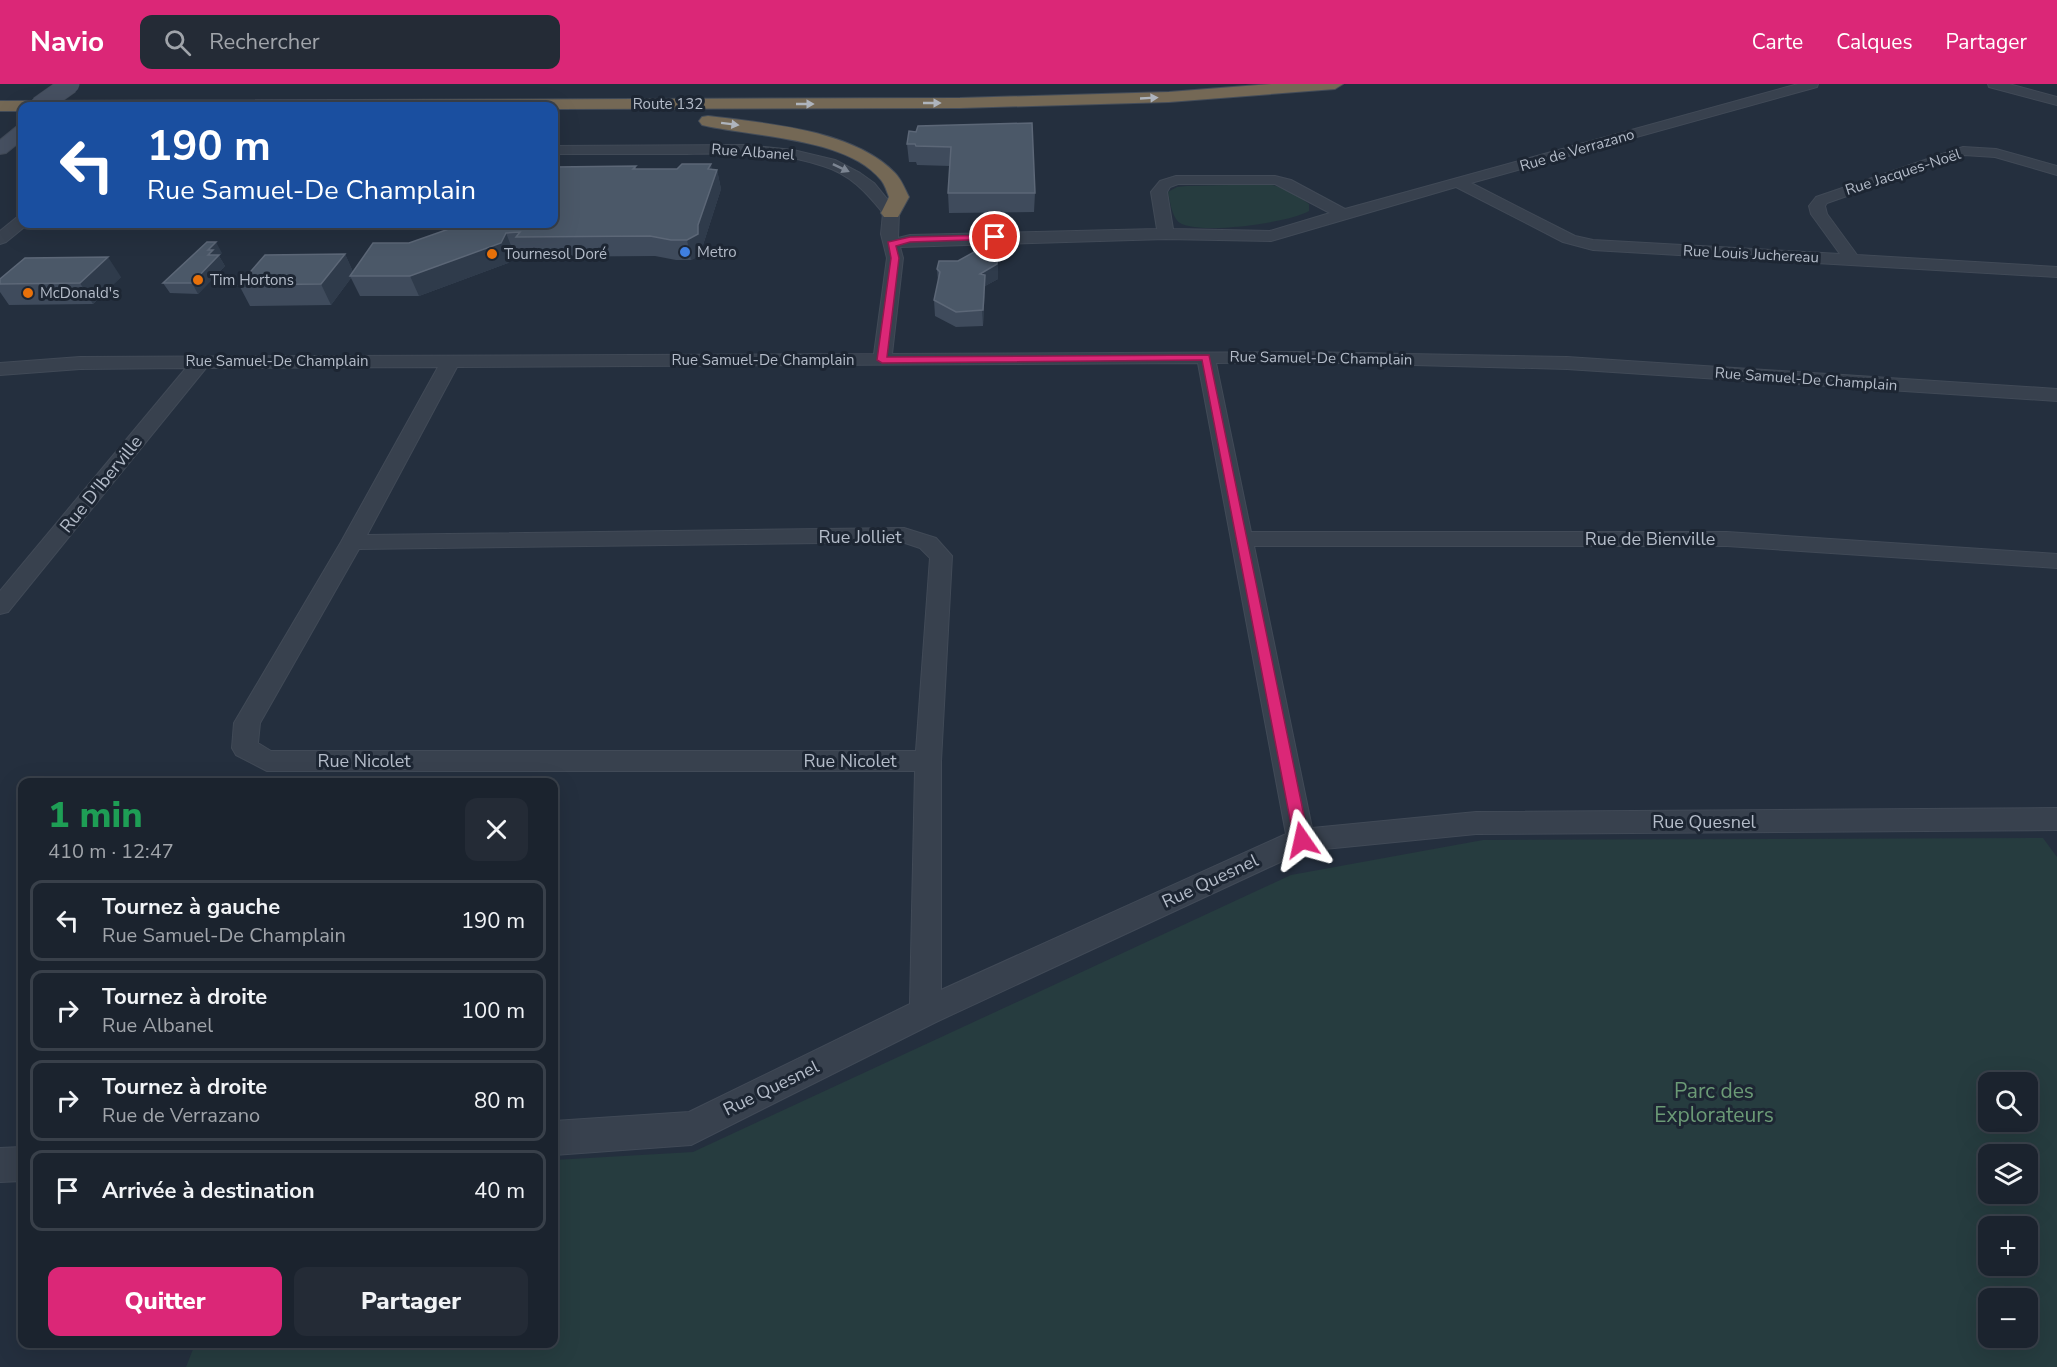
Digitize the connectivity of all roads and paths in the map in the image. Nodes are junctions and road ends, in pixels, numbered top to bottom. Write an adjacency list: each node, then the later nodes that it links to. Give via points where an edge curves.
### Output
1 (1335, 84): 10 (highway, Route 132, one-way to 1, via 1118,99)
2 (1812, 84): 17 (street, Rue de Verrazano)
3 (1994, 84): 7 (street)
4 (43, 85): 5 (highway)
5 (81, 86): 6 (highway); 8 (street, bridge); 9 (street)
6 (0, 90)
7 (2057, 101)
8 (47, 102)
9 (61, 102)
10 (558, 105)
11 (558, 107): 18 (highway, one-way to 18, via 744,126 829,143 868,160 893,182 899,197)
12 (8, 109): 13 (street)
13 (10, 132): 14 (street)
14 (0, 149)
15 (558, 150): 18 (street, Rue Albanel, one-way to 18, via 744,149 793,154 836,166 868,186)
16 (2057, 171): 24 (street, Rue Jacques-Noël, via 1996,153 1963,151 1821,200 1817,206 1819,214)
17 (1459, 183): 19 (street, Rue de Verrazano); 24 (street, Rue Louis Juchereau, via 1569,239 1593,245)
18 (891, 213): 23 (street)
19 (1342, 214): 21 (street, Rue de Verrazano, via 1271,236); 21 (street, via 1275,180 1176,180 1165,184 1159,192)
20 (18, 223): 22 (street)
21 (1166, 234): 23 (street, Rue de Verrazano, via 910,240)
22 (0, 239)
23 (891, 244): 29 (street, via 895,258)
24 (1852, 260): 25 (street, Rue Louis Juchereau)
25 (2057, 273)
26 (0, 352): 31 (street, Rue Samuel-De Champlain)
27 (1206, 357): 29 (street, Rue Samuel-De Champlain); 33 (street, Rue Samuel-De Champlain, via 1567,363); 34 (street)
28 (451, 360): 29 (street, Rue Samuel-De Champlain); 30 (street, Rue Samuel-De Champlain); 35 (street, Rue Nicolet)
29 (882, 360)
30 (201, 362): 31 (street, Rue Samuel-De Champlain); 37 (street, Rue D'Iberville)
31 (80, 363): 32 (street, Rue Samuel-De Champlain)
32 (0, 369)
33 (2057, 395)
34 (1242, 538): 36 (street, Rue de Bienville, via 1727,539); 40 (street)
35 (352, 542): 38 (street, Rue Jolliet, via 904,535 928,543 941,556); 38 (street, Rue Nicolet, via 247,723 245,748 267,761)
36 (2057, 561)
37 (0, 606)
38 (928, 761): 41 (street, Rue Jolliet)
39 (2057, 819): 40 (street, Rue Quesnel, via 1476,823)
40 (1302, 840): 41 (street, Rue Quesnel)
41 (925, 1012): 42 (street, Rue Quesnel, via 691,1128)
42 (558, 1138)

